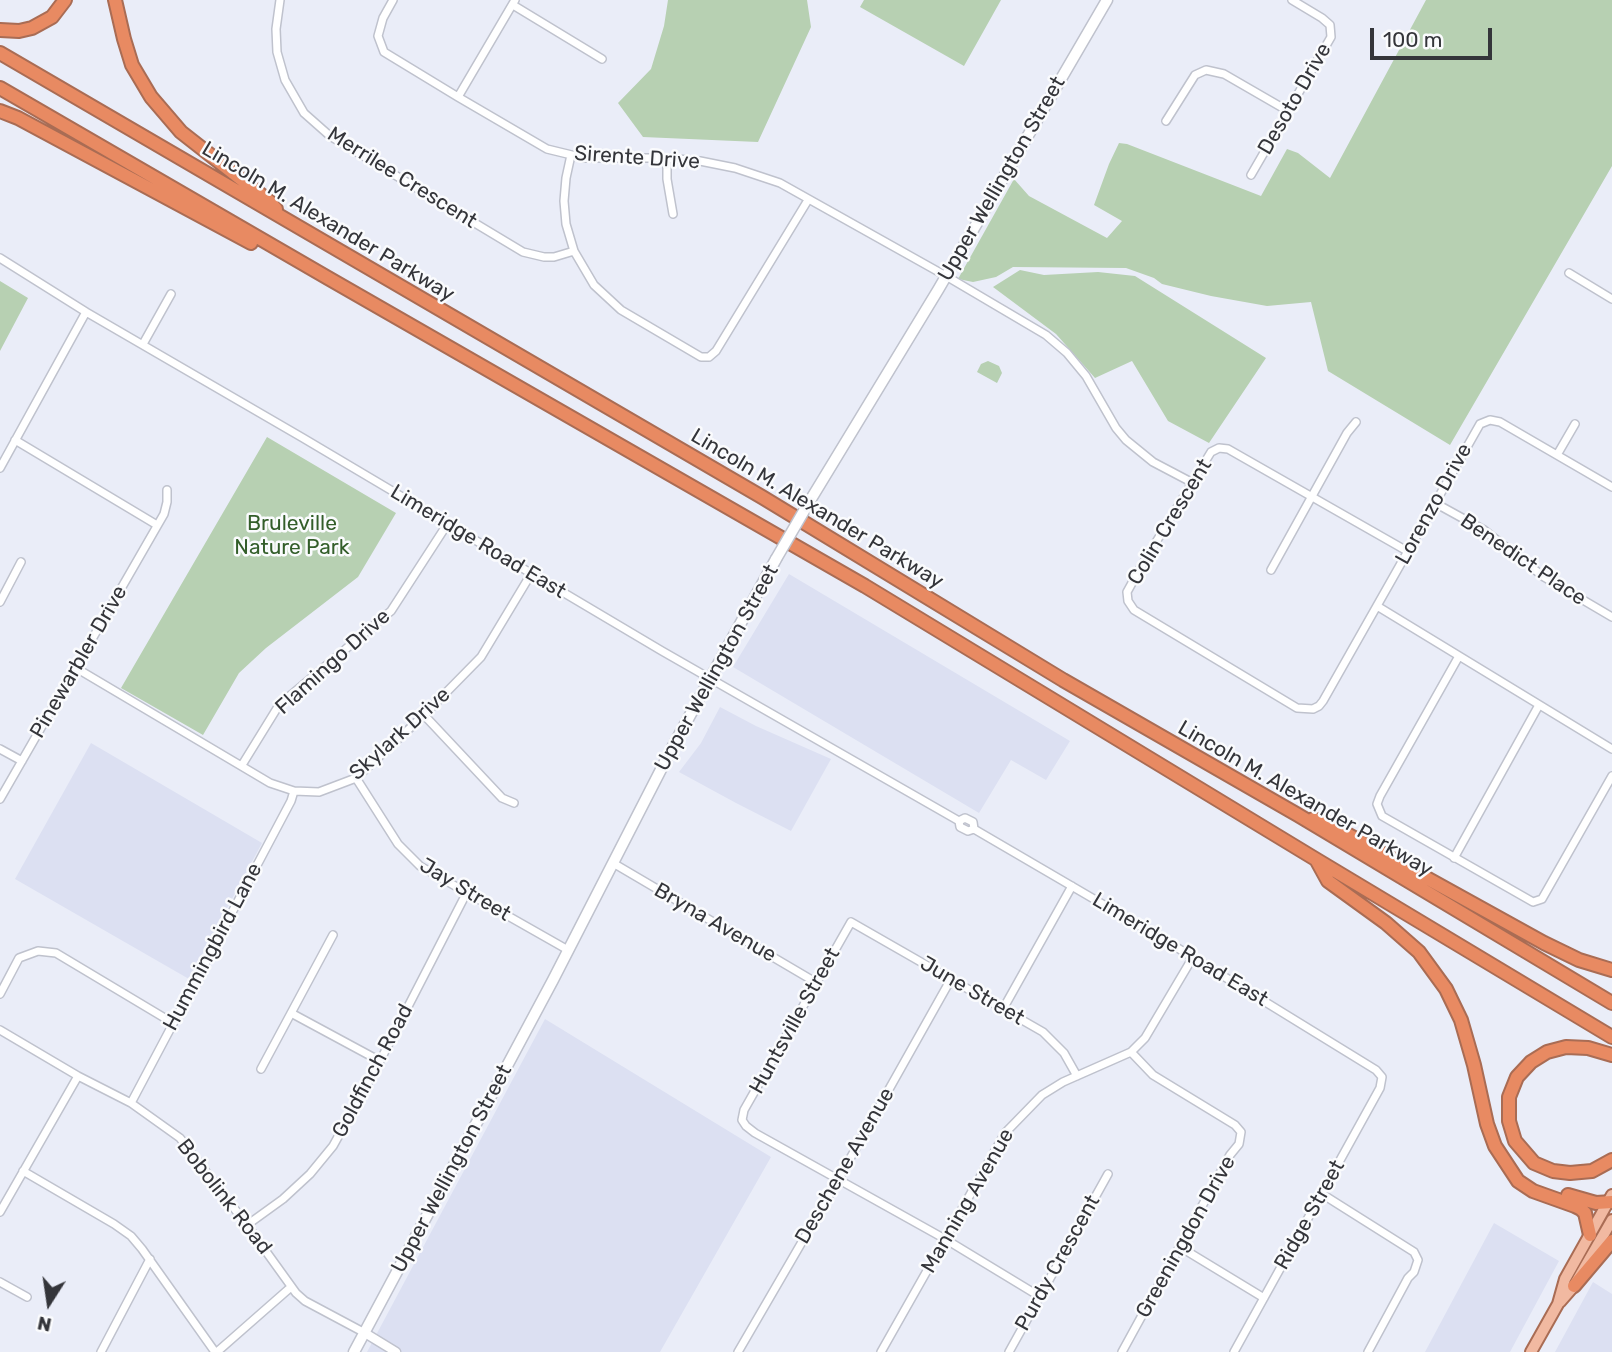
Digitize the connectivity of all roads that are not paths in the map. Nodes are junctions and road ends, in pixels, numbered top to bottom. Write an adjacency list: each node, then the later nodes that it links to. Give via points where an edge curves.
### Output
1 (65, 0): 8 (highway, via 52,17 32,28)
2 (115, 0): 21 (highway, via 132,65 150,97 181,132 269,201)
3 (280, 0): 22 (street, Merrilee Crescent, via 277,52 285,80 303,113 330,136 523,252 554,257)
4 (393, 0): 12 (street, Sirente Drive, via 378,36 384,52)
5 (1107, 0): 25 (main road, Upper Wellington Street)
6 (1292, 0): 14 (street, Desoto Drive, via 1322,18 1330,26 1331,37)
7 (514, 2): 10 (street); 12 (street)
8 (0, 30)
9 (0, 53): 21 (highway, Lincoln M. Alexander Parkway)
10 (602, 59)
11 (0, 88): 26 (highway, Lincoln M. Alexander Parkway)
12 (458, 97): 16 (street, Sirente Drive, via 547,149)
13 (0, 111): 26 (highway, via 301,270)
14 (1288, 111): 15 (street, via 1224,74 1206,70 1195,75); 18 (street, Desoto Drive)
15 (1166, 121)
16 (571, 155): 17 (street, Sirente Drive); 22 (street, via 564,201)
17 (667, 158): 19 (street, Sirente Drive, via 735,168 780,183); 20 (street)
18 (1251, 175)
19 (808, 200): 22 (street, via 709,356 701,357 621,310 594,285); 25 (street, Sirente Drive)
20 (673, 214)
21 (286, 221): 65 (highway, Lincoln M. Alexander Parkway)
22 (574, 251)
23 (0, 258): 29 (street, Limeridge Road East)
24 (1569, 272): 28 (street)
25 (946, 276): 36 (street, Sirente Drive, via 1068,352 1126,440 1153,462); 52 (main road, Upper Wellington Street, bridge, via 808,504)
26 (328, 278): 67 (highway, Lincoln M. Alexander Parkway, via 865,586)
27 (171, 294): 30 (street)
28 (1612, 299)
29 (86, 312): 30 (street, Limeridge Road East); 33 (street)
30 (143, 344): 41 (street, Limeridge Road East)
31 (1356, 422): 39 (street)
32 (1575, 424): 34 (street)
33 (15, 440): 35 (street); 42 (street)
34 (1557, 455): 37 (street, Lorenzo Drive); 40 (street, Lorenzo Drive, via 1500,422 1485,421)
35 (0, 468)
36 (1191, 482): 39 (street, Colin Crescent, via 1211,452 1228,449); 54 (street, Colin Crescent, via 1127,592 1128,601 1134,610 1297,708)
37 (1612, 487)
38 (167, 490): 42 (street, Pinewarbler Drive)
39 (1312, 496): 43 (street, Colin Crescent); 45 (street)
40 (1435, 503): 43 (street, Lorenzo Drive); 49 (street, Benedict Place, via 1485,530 1544,577)
41 (448, 523): 46 (street, Limeridge Road East); 59 (street, Flamingo Drive, via 391,611 279,705)
42 (157, 525): 51 (street, Pinewarbler Drive)
43 (1407, 551): 48 (street, Lorenzo Drive)
44 (21, 562): 47 (street)
45 (1271, 570)
46 (531, 574): 52 (street, Limeridge Road East); 55 (street, Skylark Drive, via 481,657)
47 (0, 602)
48 (1377, 606): 50 (street); 54 (street, Lorenzo Drive, via 1323,701)
49 (1612, 617)
50 (1460, 656): 53 (street); 66 (street, via 1377,804 1382,816)
51 (76, 668): 58 (street, Pinewarbler Drive); 59 (street, Skylark Drive)
52 (710, 678): 68 (main road, Upper Wellington Street); 69 (street, Limeridge Road East, via 959,821 960,827 974,829)
53 (1539, 705): 57 (street); 66 (street)
54 (1309, 710)
55 (424, 715): 61 (street, Skylark Drive); 64 (street, via 502,799)
56 (0, 748): 58 (street)
57 (1612, 749)
58 (22, 761): 63 (street, Pinewarbler Drive)
59 (242, 765): 62 (street, Skylark Drive, via 270,783)
60 (1612, 776): 66 (street, via 1542,899 1533,902)
61 (356, 778): 62 (street, Skylark Drive, via 319,792); 70 (street, Jay Street, via 398,844 420,866)
62 (294, 791): 82 (street, Hummingbird Lane)
63 (0, 799)
64 (514, 803)
65 (1298, 816): 75 (highway, via 1327,823 1544,943); 79 (highway, Lincoln M. Alexander Parkway)
66 (1454, 858)
67 (1317, 860): 84 (highway, Lincoln M. Alexander Parkway); 94 (highway, via 1328,880 1419,952 1447,989 1465,1031 1487,1124)
68 (613, 863): 73 (main road, Upper Wellington Street); 77 (street, Bryna Avenue)
69 (1072, 886): 74 (street, Limeridge Road East); 80 (street)
70 (467, 892): 73 (street, Jay Street); 87 (street, Goldfinch Road)
71 (851, 922): 76 (street, June Street); 77 (street, Huntsville Street)
72 (333, 935): 81 (street)
73 (568, 950): 115 (main road, Upper Wellington Street)
74 (1192, 957): 85 (street, Manning Avenue, via 1145,1038); 91 (street, Limeridge Road East)
75 (1612, 970)
76 (951, 979): 80 (street, June Street); 97 (street, Deschene Avenue)
77 (817, 983): 97 (street, Huntsville Street, via 742,1120 755,1133)
78 (0, 994): 82 (street, via 19,958 38,951 56,953)
79 (1612, 1003)
80 (1003, 1010): 90 (street, June Street, via 1049,1038)
81 (291, 1013): 87 (street); 88 (street)
82 (173, 1023): 92 (street, Hummingbird Lane)
83 (0, 1030): 89 (street, Bobolink Road)
84 (1612, 1038)
85 (1131, 1052): 90 (street, Manning Avenue); 106 (street, Greeningdon Drive, via 1153,1075 1241,1132)
86 (1612, 1055): 93 (highway, via 1566,1046 1531,1062 1517,1077 1509,1097 1509,1121 1515,1141 1534,1163 1553,1171 1592,1171)
87 (380, 1061): 102 (street, Goldfinch Road, via 333,1146 283,1199)
88 (261, 1069)
89 (79, 1076): 92 (street, Bobolink Road); 95 (street)
90 (1077, 1076): 104 (street, Manning Avenue, via 1042,1095 1005,1133)
91 (1382, 1077): 98 (street, Ridge Street)
92 (131, 1103): 102 (street, Bobolink Road, via 180,1138)
93 (1612, 1160)
94 (1507, 1166): 99 (highway, via 1543,1188 1579,1199); 103 (highway, via 1533,1191 1581,1209)
95 (23, 1171): 100 (street); 107 (street, via 123,1230)
96 (1108, 1174): 111 (street, Purdy Crescent)
97 (838, 1180): 104 (street); 120 (street, Deschene Avenue)
98 (1322, 1194): 113 (street, Ridge Street); 125 (street, via 1414,1252 1418,1260)
99 (1611, 1200): 103 (main road)
100 (0, 1212)
101 (1612, 1220): 109 (main road)
102 (247, 1225): 110 (street, Bobolink Road)
103 (1590, 1235): 114 (main road, via 1565,1279)
104 (945, 1239): 111 (street); 121 (street, Manning Avenue)
105 (1612, 1241): 109 (highway)
106 (1180, 1247): 113 (street); 123 (street, Greeningdon Drive)
107 (150, 1259): 116 (street); 117 (street)
108 (0, 1282): 112 (street)
109 (1574, 1286): 114 (main road)
110 (291, 1287): 115 (street, Bobolink Road, via 305,1301); 117 (street)
111 (1040, 1296): 122 (street, Purdy Crescent)
112 (27, 1297)
113 (1264, 1298): 124 (street, Ridge Street)
114 (1558, 1304): 126 (main road)
115 (365, 1333): 118 (main road, Upper Wellington Street); 119 (street)
116 (101, 1352)
117 (216, 1352)
118 (354, 1352)
119 (396, 1352)
120 (738, 1352)
121 (880, 1352)
122 (1009, 1352)
123 (1122, 1352)
124 (1234, 1352)
125 (1368, 1352)
126 (1531, 1352)

